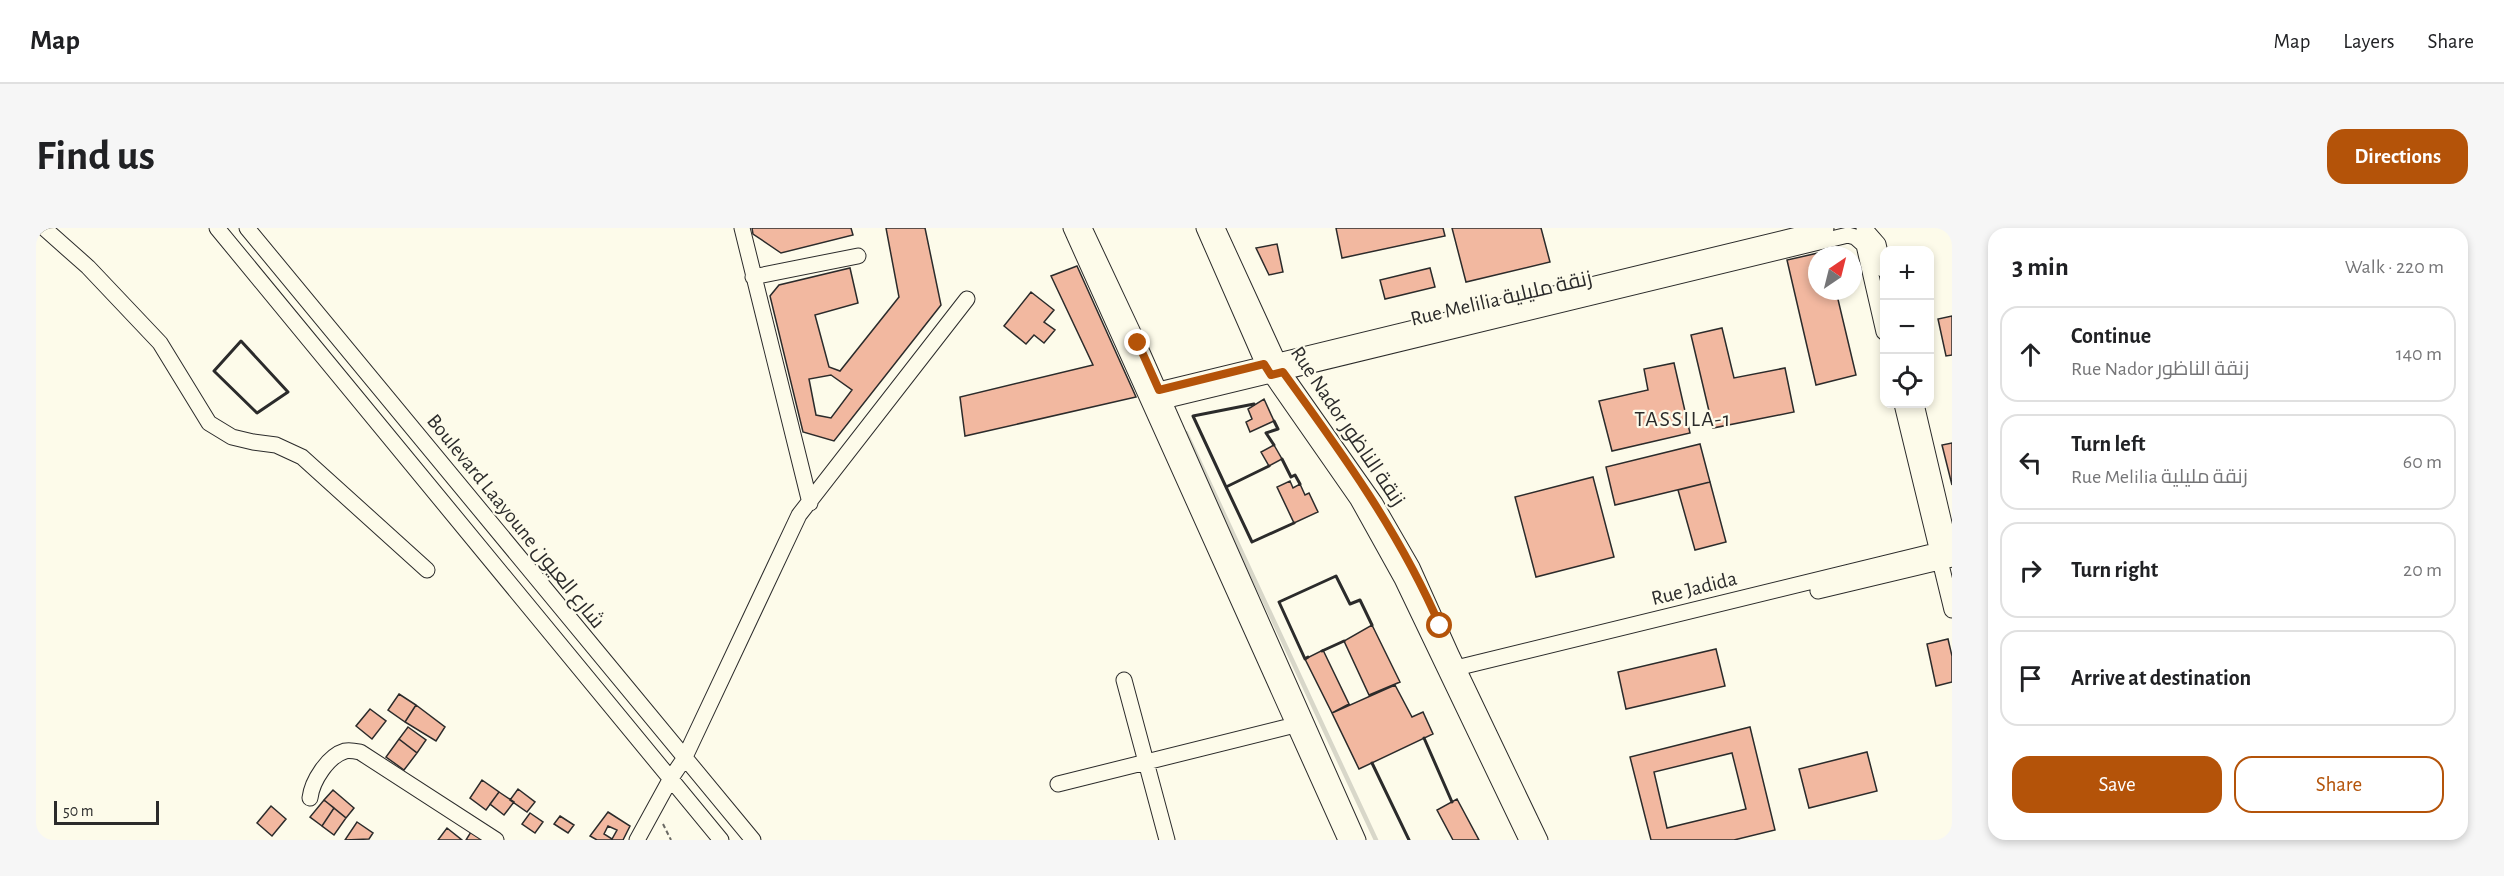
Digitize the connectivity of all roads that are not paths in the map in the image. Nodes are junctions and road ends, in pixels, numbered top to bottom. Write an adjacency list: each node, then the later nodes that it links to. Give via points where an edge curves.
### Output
1 (44, 228): 22 (street, via 88,267 160,343 209,423 232,436 276,445 302,458)
2 (217, 228): 29 (street, Boulevard Laayoune شارع العيون)
3 (247, 228): 27 (street, Boulevard Laayoune شارع العيون)
4 (742, 228): 13 (street)
5 (1071, 228): 17 (street)
6 (1084, 228): 17 (street)
7 (1204, 228): 16 (street, Rue Nador زنقة الناظور)
8 (1216, 228): 16 (street, Rue Nador زنقة الناظور)
9 (1826, 228): 16 (street, Rue Melilia زنقة مليلية)
10 (1863, 232): 11 (street, via 1878,244); 15 (street); 16 (street, Rue Melilia زنقة مليلية)
11 (1880, 253)
12 (858, 256): 13 (street)
13 (753, 277): 20 (street)
14 (967, 299): 20 (street)
15 (1880, 315)
16 (1274, 368): 17 (street, Rue Melilia زنقة مليلية); 24 (street, Rue Nador زنقة الناظور, via 1352,468 1397,538 1427,596)
17 (1155, 397): 26 (street)
18 (1903, 408): 21 (street)
19 (1917, 408): 21 (street)
20 (810, 503): 27 (street, via 799,515)
21 (1947, 554): 23 (street); 24 (street, Rue Jadida)
22 (427, 570)
23 (1952, 610)
24 (1454, 673): 39 (street, Rue Nador زنقة الناظور); 40 (street, Rue Nador زنقة الناظور)
25 (1124, 680): 28 (street)
26 (1300, 724): 28 (street); 37 (street); 38 (street)
27 (684, 759): 29 (street); 35 (street, Boulevard Laayoune شارع العيون)
28 (1145, 763): 30 (street); 36 (street)
29 (671, 778): 33 (street); 34 (street, Boulevard Laayoune شارع العيون)
30 (1058, 784)
31 (310, 798): 32 (street, via 317,778 333,757 346,750 360,752)
32 (496, 840)
33 (637, 840)
34 (722, 840)
35 (753, 840)
36 (1167, 840)
37 (1346, 840)
38 (1358, 840)
39 (1527, 840)
40 (1540, 840)

